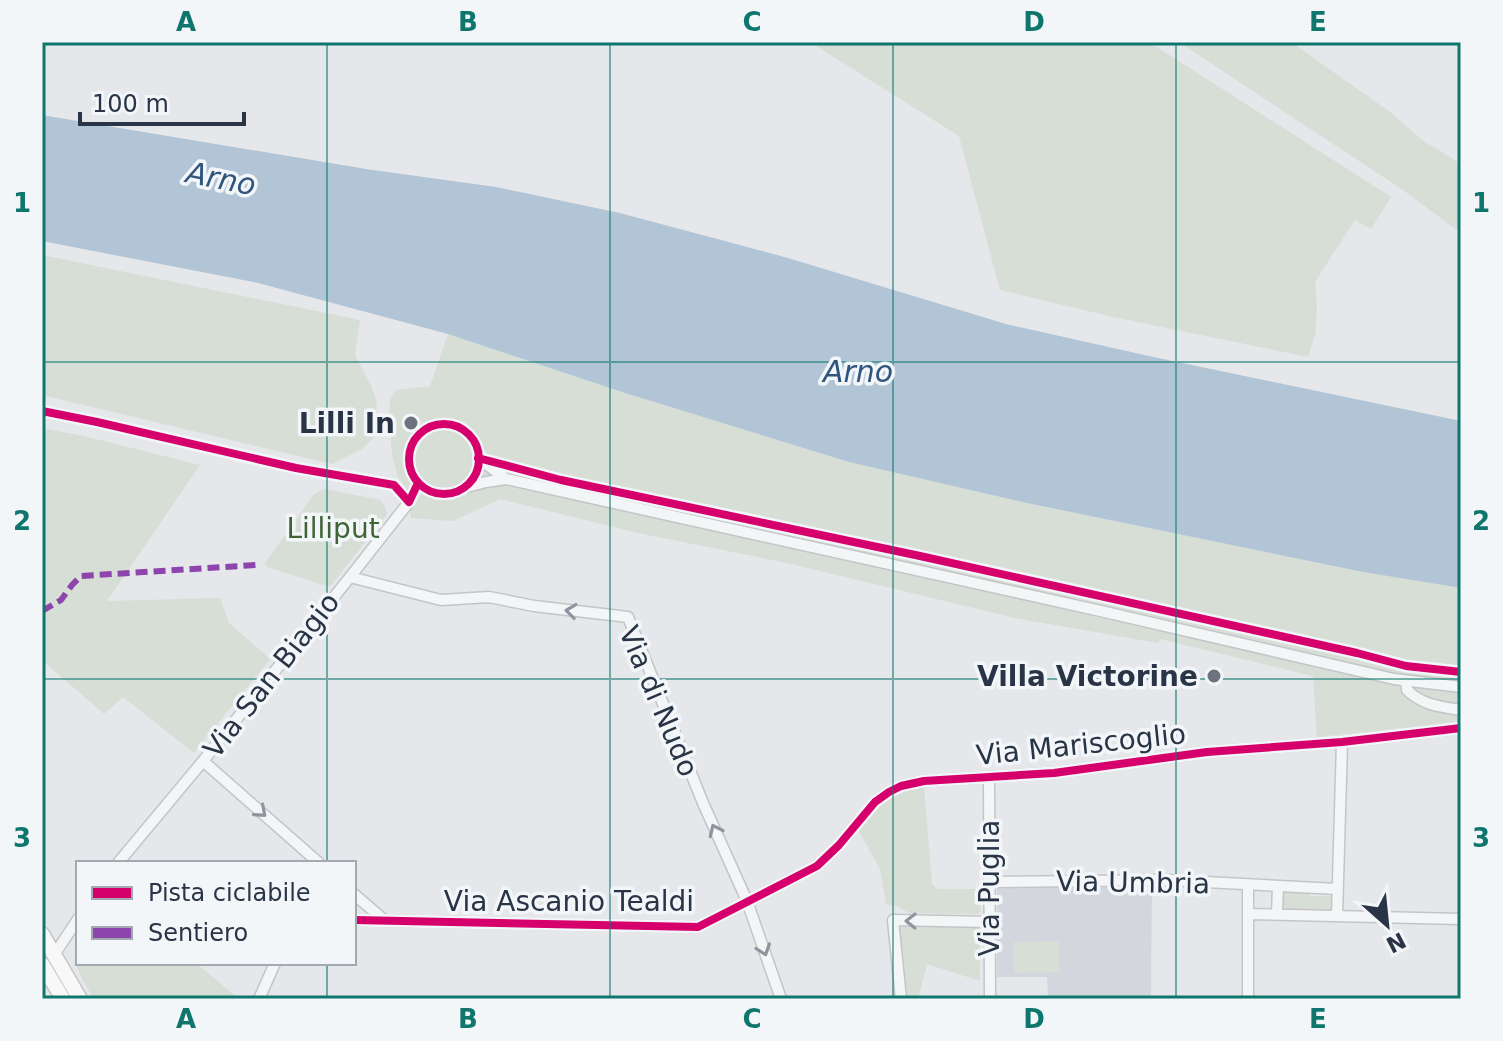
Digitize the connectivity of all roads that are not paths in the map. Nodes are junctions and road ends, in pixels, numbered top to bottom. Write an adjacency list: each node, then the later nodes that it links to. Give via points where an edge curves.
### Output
1 (478, 458): 2 (street); 3 (street, via 475,444 461,429 447,424 429,428 410,449 410,468); 4 (street, via 475,474)
2 (506, 479): 4 (street); 6 (street)
3 (418, 483): 4 (street, via 441,494); 5 (street, Via San Biagio)
4 (463, 488)
5 (350, 577): 11 (street, Via San Biagio); 20 (street, Via di Nudo, one-way to 5, via 628,617 489,597 441,600)
6 (1406, 681): 7 (street); 8 (street, via 1407,690 1424,702)
7 (1461, 687)
8 (1461, 710)
9 (1461, 728): 10 (street, Via Mariscoglio)
10 (1342, 742): 12 (street, Via Mariscoglio); 18 (street)
11 (203, 761): 13 (street, Via San Biagio); 14 (street, one-way to 14)
12 (989, 777): 15 (street, Via Puglia); 20 (street, Via Mariscoglio, via 897,787 875,802 817,866)
13 (119, 861)
14 (317, 861)
15 (989, 882): 16 (street, Via Umbria, via 1138,879); 28 (street, Via Puglia)
16 (1248, 885): 17 (street, Via Umbria); 21 (street)
17 (1278, 886): 18 (street, Via Umbria); 22 (street)
18 (1337, 889): 23 (street)
19 (356, 896): 26 (street)
20 (747, 901): 26 (street, Via Ascanio Tealdi, via 694,928); 35 (street, Via di Nudo, one-way to 35)
21 (1248, 914): 22 (street); 38 (street)
22 (1277, 914): 23 (street)
23 (1337, 916): 24 (street)
24 (1461, 919)
25 (356, 920): 26 (street, Via Ascanio Tealdi)
26 (384, 920)
27 (76, 922): 30 (street)
28 (989, 922): 36 (street, one-way to 36, via 893,920); 37 (street, Via Puglia)
29 (42, 934): 30 (main road)
30 (48, 960): 32 (main road); 33 (main road)
31 (274, 965): 34 (street)
32 (63, 999)
33 (80, 999)
34 (259, 999)
35 (781, 999)
36 (901, 999)
37 (990, 999)
38 (1248, 999)

